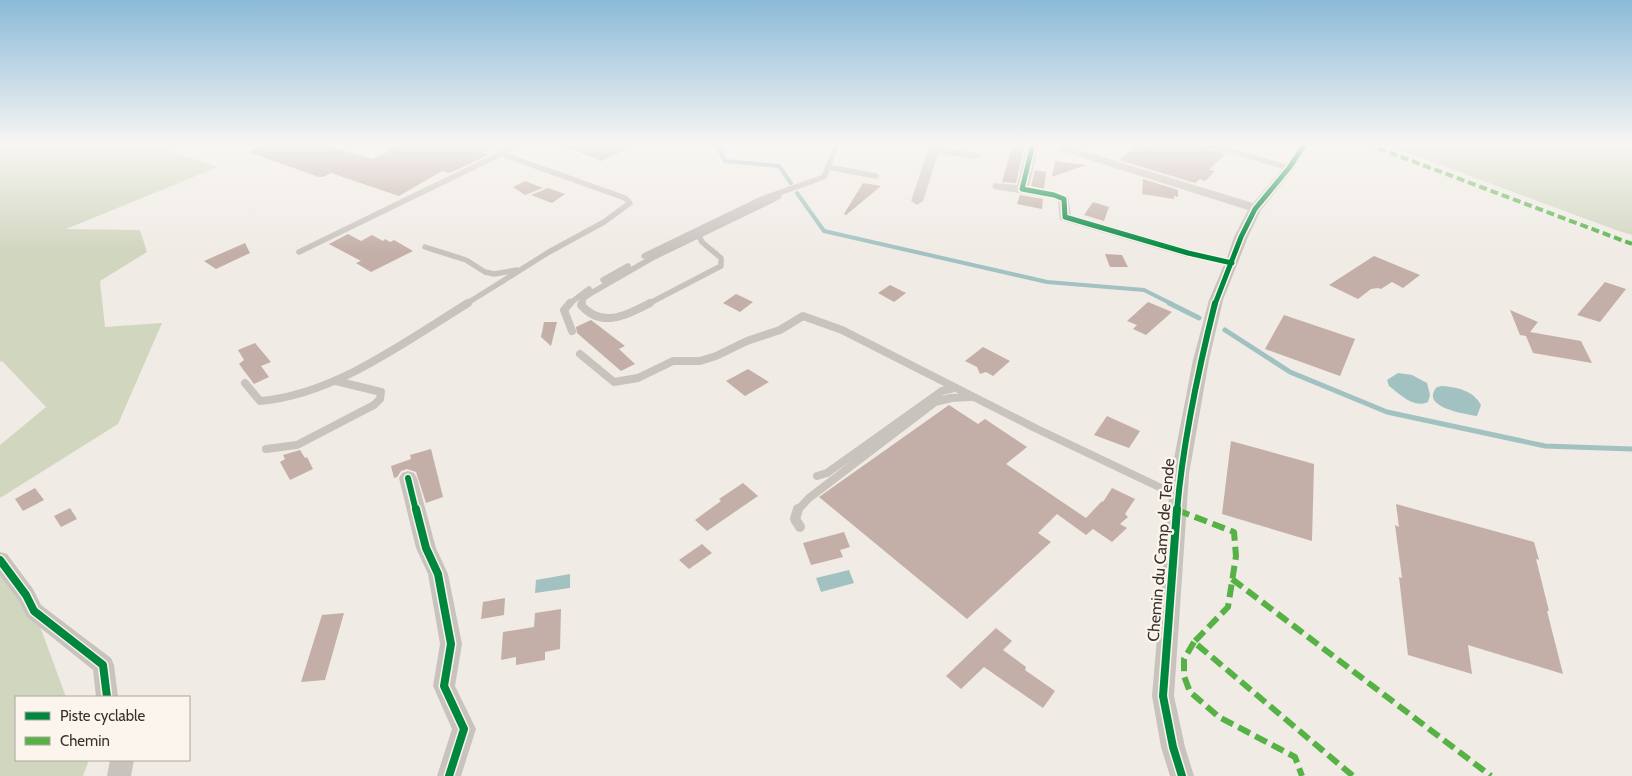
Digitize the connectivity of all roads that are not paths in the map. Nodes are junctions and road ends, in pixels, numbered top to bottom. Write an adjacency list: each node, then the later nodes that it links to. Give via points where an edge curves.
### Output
1 (446, 180): 16 (lane)
2 (575, 180): 18 (lane, via 625,198 630,203)
3 (815, 180): 11 (lane)
4 (924, 180): 12 (street)
5 (1024, 180): 10 (street)
6 (1161, 180): 13 (street)
7 (1280, 180): 13 (street, Chemin du Camp de Tende)
8 (1154, 182): 13 (street, via 1180,188 1189,197)
9 (998, 186): 10 (street)
10 (1022, 190): 17 (street, via 1064,199 1065,217)
11 (779, 193): 14 (lane, via 772,200); 19 (lane, via 653,251 573,300 564,310)
12 (917, 201)
13 (1255, 211): 17 (street, Chemin du Camp de Tende)
14 (699, 236): 14 (lane, via 652,258 593,292 584,298 581,305 595,316 623,317 721,266 721,258)
15 (425, 247): 18 (lane, via 466,260 485,272)
16 (299, 252)
17 (1232, 263): 28 (street, Chemin du Camp de Tende, via 1216,300 1201,360)
18 (522, 270): 21 (lane)
19 (572, 331)
20 (580, 354): 23 (lane, via 614,382 638,378 672,361 700,361 716,356 780,330 803,316 842,330)
21 (336, 381): 22 (lane, via 276,402 260,402); 25 (lane, via 375,389 381,392 380,399 297,446)
22 (245, 383)
23 (954, 388): 24 (lane); 26 (lane, via 942,391 827,473)
24 (973, 397): 28 (lane); 29 (lane, via 935,402 800,505 795,514)
25 (266, 449)
26 (817, 476)
27 (408, 478): 34 (street, via 426,548 438,574 451,644 444,686 464,729)
28 (1178, 496): 35 (street, Chemin du Camp de Tende, via 1163,696)
29 (800, 527)
30 (0, 560): 31 (street, via 34,611 103,665)
31 (107, 696)
32 (122, 761): 33 (street)
33 (119, 776)
34 (449, 776)
35 (1182, 776)

